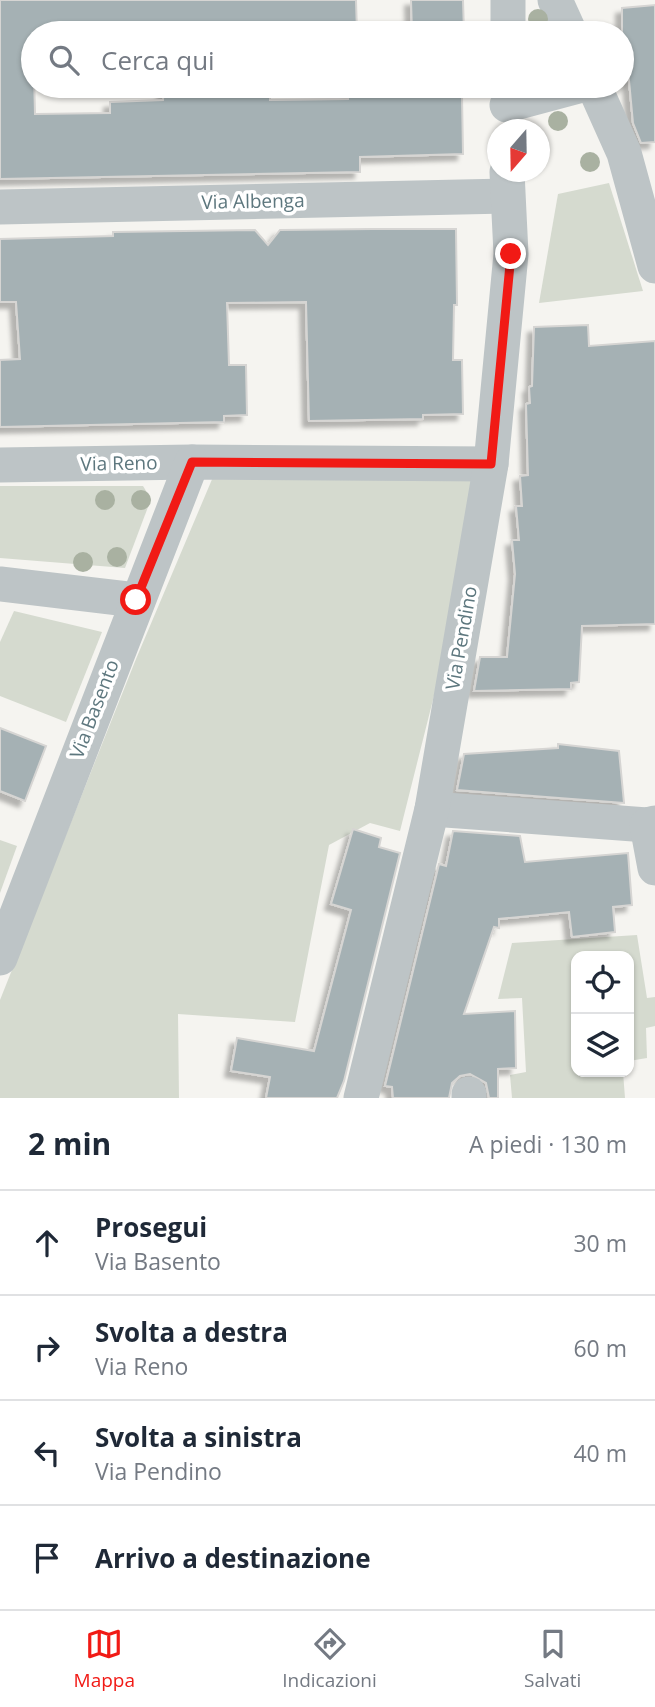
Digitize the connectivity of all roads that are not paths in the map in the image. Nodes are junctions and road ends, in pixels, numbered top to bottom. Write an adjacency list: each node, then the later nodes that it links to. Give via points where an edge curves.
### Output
1 (508, 0): 3 (street)
2 (555, 0): 4 (street)
3 (508, 21)
4 (565, 21)
5 (537, 98): 7 (street)
6 (602, 98): 8 (street)
7 (507, 107)
8 (639, 151): 11 (street)
9 (507, 184): 10 (street, Via Albenga); 13 (street, Via Pendino, via 511,254)
10 (0, 207)
11 (655, 266)
12 (192, 462): 13 (street, Via Reno); 14 (street, Via Reno); 16 (street, Via Basento)
13 (491, 464): 17 (street, Via Pendino)
14 (0, 465)
15 (0, 584): 16 (street)
16 (136, 600): 20 (street, Via Basento)
17 (432, 809): 18 (street); 21 (street, Via Pendino)
18 (651, 824): 19 (street)
19 (655, 868)
20 (0, 958)
21 (361, 1098)

